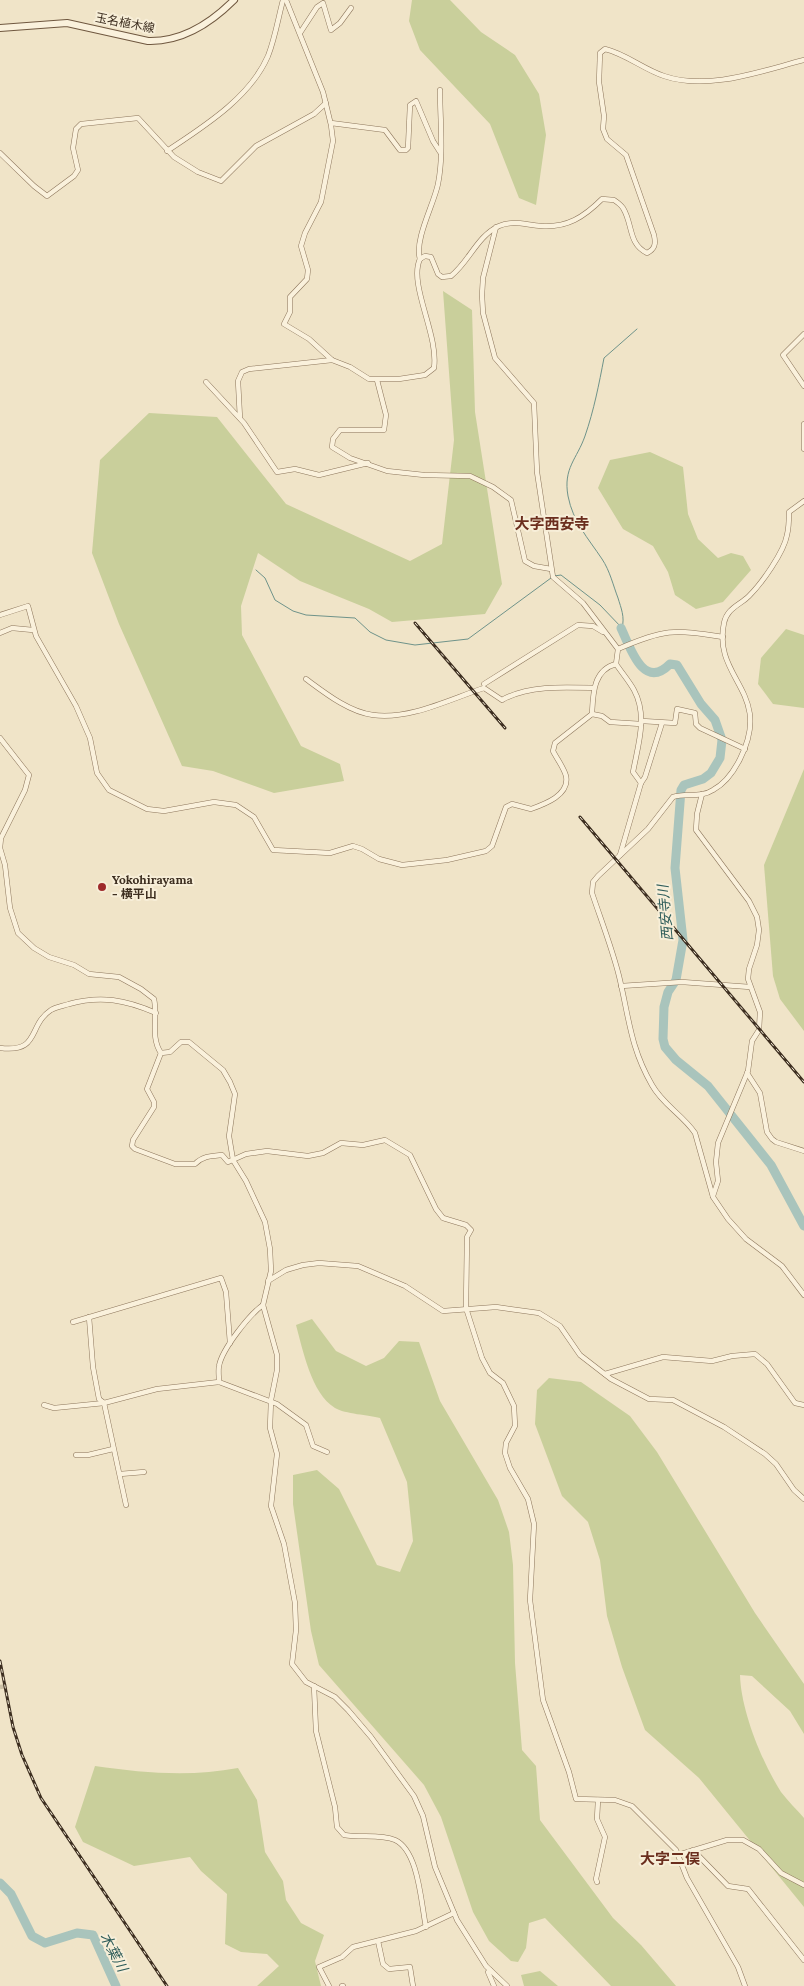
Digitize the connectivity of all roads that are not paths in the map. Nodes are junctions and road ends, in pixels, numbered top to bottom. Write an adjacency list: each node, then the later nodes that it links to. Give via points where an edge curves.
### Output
1 (234, 0): 4 (main road, 玉名植木線, via 208,23 171,40 148,41 67,23)
2 (284, 0): 5 (street); 10 (street, via 268,56 253,82)
3 (351, 8): 5 (street, via 330,30 323,3)
4 (0, 28)
5 (300, 33): 8 (street)
6 (804, 60): 13 (street, via 718,80 684,81 648,70 605,49 600,53 602,129 607,139 626,155 654,235 656,243 652,251 647,253 638,249 623,208 614,200 602,199 573,222 556,226 514,223)
7 (440, 90): 12 (street)
8 (326, 103): 9 (street); 10 (street, via 314,114 256,146 221,181 186,165)
9 (331, 123): 12 (street, via 385,130 400,150 406,150 410,105 416,101); 16 (street, via 332,155 321,202 301,246 308,270 307,279 290,297 290,312 284,324 309,339)
10 (167, 151): 11 (street, via 138,118 81,124 74,133 72,148 78,170 47,196)
11 (0, 153)
12 (441, 153): 14 (street, via 438,182 420,242)
13 (496, 227): 14 (street, via 484,236 450,276 438,274 431,257); 25 (street, via 484,278 483,314 495,358 534,402 537,472 547,523)
14 (420, 259): 17 (street, via 417,281 434,344 434,368 425,375)
15 (804, 334): 19 (street, via 783,356)
16 (332, 360): 17 (street); 20 (street, via 242,372 238,381)
17 (377, 380): 23 (street, via 386,415 384,430 340,430 332,444 344,455)
18 (206, 382): 20 (street)
19 (804, 386)
20 (240, 418): 23 (street, via 277,472 303,470 319,475)
21 (804, 424): 22 (street)
22 (804, 449)
23 (369, 463): 25 (street, via 398,474 470,476 493,487 511,500 525,561)
24 (804, 501): 30 (street, via 790,512 784,546 768,572 749,596 728,612)
25 (551, 569): 29 (street, via 553,578 583,603)
26 (0, 614): 27 (street, via 28,606)
27 (34, 630): 28 (street, via 12,628); 36 (street, via 76,706 90,738 97,773 109,790 147,809 164,811 214,802 245,809 254,817 273,850 330,853 353,846 379,859 402,865 486,851 492,846 506,807 512,804 531,809 557,797 565,787 566,776 553,751 555,743)
28 (0, 633)
29 (606, 634): 31 (street); 34 (street, via 593,626 578,625)
30 (722, 637): 31 (street, via 669,631); 40 (street, via 725,659 750,709 751,728)
31 (618, 649): 32 (street)
32 (616, 664): 35 (street, via 606,668); 37 (street, via 635,691)
33 (306, 679): 35 (street, via 327,695 372,715 403,715 484,688 502,700 553,687)
34 (484, 684)
35 (594, 688): 36 (street)
36 (592, 714): 37 (street, via 610,722)
37 (642, 722): 38 (street); 41 (street, via 633,772)
38 (662, 723): 40 (street, via 674,723 677,709 695,713 696,724 700,728); 41 (street)
39 (0, 738): 46 (street, via 29,775 1,838 0,848 10,908 18,933 49,957 89,974 119,977 141,989 154,999)
40 (745, 749): 42 (street, via 725,782)
41 (641, 783): 43 (street)
42 (702, 794): 43 (street, via 672,797 648,829); 45 (street, via 696,825 699,836 749,901 757,917 758,938 748,969)
43 (620, 856): 44 (street, via 593,882 592,893)
44 (621, 986): 45 (street, via 682,982); 52 (street, via 636,1056 659,1096 695,1133)
45 (750, 987): 49 (street, via 760,1012 759,1030 752,1041)
46 (156, 1013): 47 (street, via 114,998 80,1001 51,1010 27,1045 17,1049); 48 (street, via 154,1033)
47 (0, 1048)
48 (161, 1053): 51 (street, via 170,1052 182,1042 189,1042 223,1070 235,1094 229,1136); 51 (street, via 147,1089 154,1107 132,1146 175,1164 195,1164 200,1158 222,1155 228,1162)
49 (747, 1073): 50 (street, via 760,1093 767,1132 772,1139); 52 (street, via 718,1143 718,1181)
50 (804, 1150)
51 (233, 1160): 53 (street, via 265,1222 270,1249); 56 (street, via 246,1154 268,1151 318,1155 341,1143 386,1140 402,1148 410,1155 443,1218 466,1224 471,1230 467,1237)
52 (713, 1197): 54 (street, via 746,1239 782,1266)
53 (268, 1281): 55 (street); 56 (street, via 286,1270 303,1265 358,1266 404,1286 443,1310)
54 (804, 1295)
55 (263, 1305): 59 (street); 62 (street, via 277,1355)
56 (466, 1308): 60 (street, via 496,1307 539,1313 560,1326 580,1355); 74 (street, via 482,1358 490,1373 503,1383 514,1406 515,1426 506,1443 505,1454 528,1499 534,1524 530,1600 543,1700 576,1799)
57 (89, 1316): 58 (street); 59 (street, via 221,1278 226,1292); 63 (street, via 93,1367 99,1399)
58 (73, 1322)
59 (230, 1343): 61 (street, via 219,1365)
60 (605, 1374): 65 (street, via 663,1357 712,1361 755,1354 768,1364 795,1403); 71 (street, via 649,1398 674,1400 742,1438 771,1459)
61 (219, 1382): 62 (street); 63 (street, via 156,1389)
62 (271, 1400): 67 (street, via 306,1425 313,1446); 73 (street, via 270,1428 277,1454 272,1506 284,1544 295,1603 292,1664 300,1677)
63 (104, 1403): 64 (street, via 54,1408); 66 (street)
64 (44, 1404)
65 (804, 1404)
66 (113, 1449): 68 (street); 70 (street)
67 (327, 1452)
68 (76, 1455)
69 (144, 1472): 70 (street)
70 (120, 1474): 72 (street)
71 (804, 1499)
72 (126, 1505)
73 (314, 1686): 79 (street, via 335,1697 348,1710 414,1796 423,1816 435,1866); 80 (street, via 316,1731 336,1807 337,1828 344,1835 394,1840 406,1849 414,1863)
74 (598, 1800): 76 (street, via 615,1800 632,1806); 77 (street, via 597,1819 605,1837)
75 (693, 1850): 76 (street); 78 (street, via 727,1840 743,1840 759,1849 781,1873); 82 (street, via 728,1886 748,1889)
76 (678, 1855): 88 (street)
77 (597, 1882)
78 (804, 1885)
79 (454, 1913): 80 (street); 83 (street)
80 (426, 1927): 81 (street)
81 (378, 1941): 84 (street, via 353,1947 342,1957 319,1967); 85 (street, via 382,1964 389,1968 410,1967)
82 (804, 1960)
83 (490, 1970): 86 (street); 87 (street)
84 (329, 1986)
85 (413, 1986)
86 (494, 1986)
87 (507, 1986)
88 (745, 1986)

